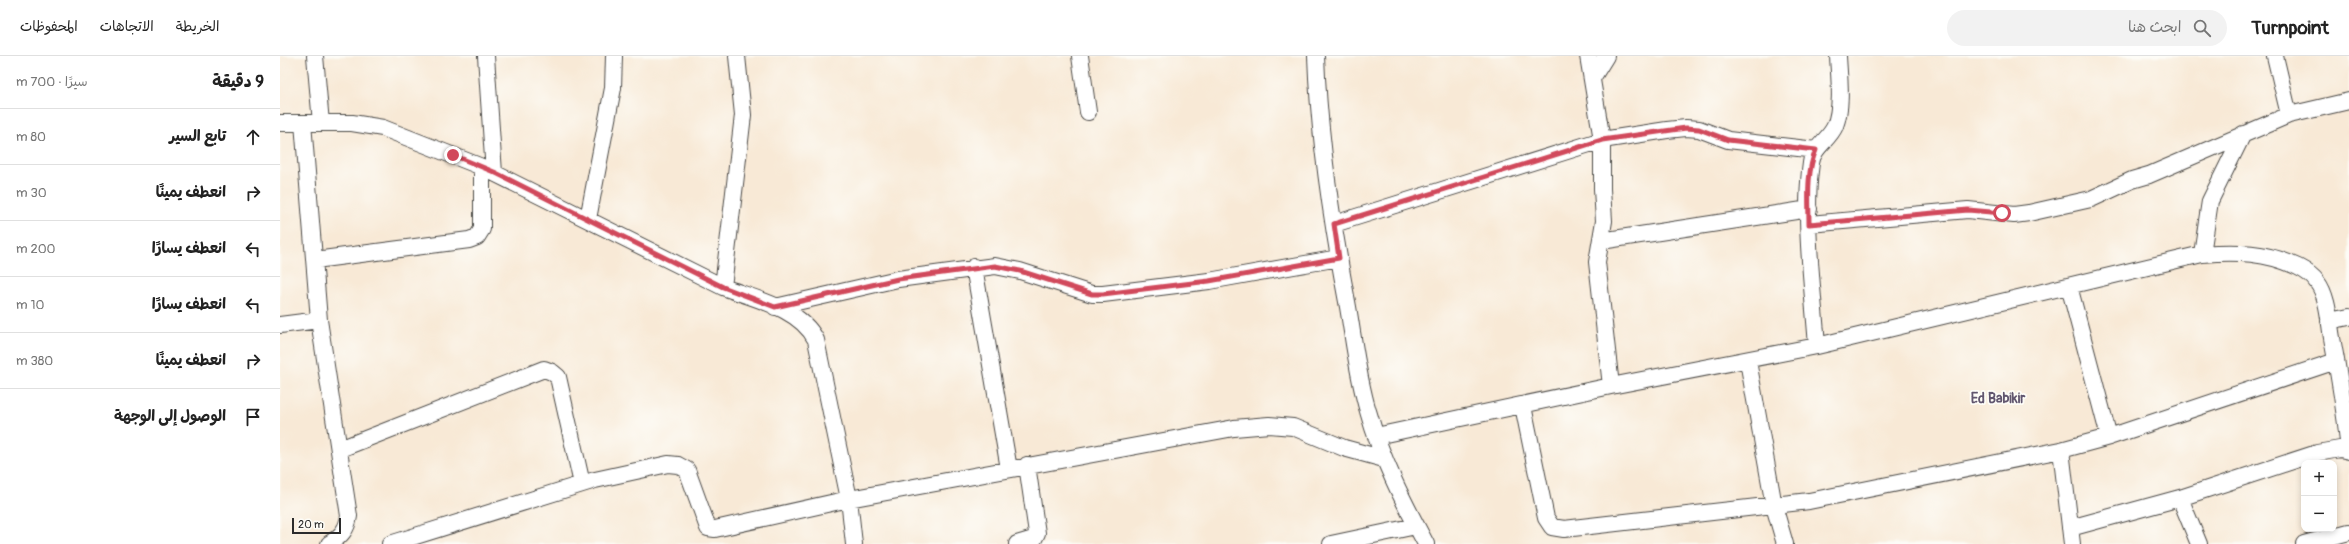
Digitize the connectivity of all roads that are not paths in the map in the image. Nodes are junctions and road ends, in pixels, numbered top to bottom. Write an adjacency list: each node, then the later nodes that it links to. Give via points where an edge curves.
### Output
1 (314, 56): 17 (street)
2 (486, 56): 21 (street)
3 (614, 56): 23 (street, via 613,88)
4 (738, 56): 31 (street, via 743,115)
5 (1080, 56): 13 (street)
6 (1316, 56): 24 (street, via 1318,107)
7 (1588, 56): 11 (street)
8 (1606, 56): 11 (street)
9 (1838, 56): 20 (street, via 1837,118 1832,131)
10 (2275, 56): 14 (street)
11 (1593, 76): 19 (street)
12 (2349, 101): 14 (street)
13 (1088, 112)
14 (2289, 115): 18 (street)
15 (280, 123): 16 (street)
16 (303, 123): 17 (street); 28 (street)
17 (321, 123): 21 (street, via 352,123 383,128)
18 (2243, 134): 22 (street, via 2106,193 2029,213 2014,215 1968,210); 26 (street, via 2210,201)
19 (1602, 140): 20 (street, via 1686,128 1699,129 1728,140); 24 (street); 25 (street, via 1604,221)
20 (1816, 150): 22 (street, via 1811,162)
21 (488, 170): 23 (street); 28 (street, via 482,229 477,237)
22 (1809, 216): 25 (street); 37 (street)
23 (588, 218): 31 (street)
24 (1334, 224): 27 (street)
25 (1600, 241): 40 (street, via 1597,269)
26 (2202, 254): 30 (street); 35 (street, via 2259,254 2282,259 2303,270 2317,281)
27 (1339, 258): 29 (street, via 1209,281 1103,294 1092,294 1020,271 995,266); 43 (street, via 1367,410)
28 (314, 260): 34 (street)
29 (974, 267): 32 (street, via 898,279); 50 (street)
30 (2070, 286): 37 (street); 44 (street)
31 (723, 287): 32 (street)
32 (775, 307): 53 (street, via 810,328 816,340)
33 (2349, 317): 35 (street)
34 (320, 320): 36 (street); 45 (street)
35 (2329, 321): 38 (street)
36 (280, 325)
37 (1817, 346): 39 (street)
38 (2336, 360): 41 (street); 44 (street)
39 (1748, 361): 40 (street); 54 (street)
40 (1611, 386): 42 (street)
41 (2346, 391): 47 (street)
42 (1523, 406): 43 (street); 54 (street, via 1546,518 1552,527 1564,529)
43 (1376, 436): 48 (street)
44 (2108, 436): 46 (street)
45 (340, 449): 51 (street, via 544,369 558,377); 58 (street, via 349,516 347,527 340,537)
46 (2061, 450): 54 (street, via 1856,493); 56 (street)
47 (2349, 450): 52 (street, via 2317,453)
48 (1384, 459): 49 (street, via 1344,448 1292,427 1269,425 1234,428); 55 (street)
49 (1027, 466): 50 (street); 61 (street, via 1037,533 1034,539)
50 (1009, 469): 53 (street)
51 (582, 484): 53 (street, via 668,464 678,465 687,470 708,528 715,529); 59 (street)
52 (2180, 498): 56 (street); 66 (street)
53 (849, 499): 60 (street)
54 (1774, 506): 64 (street)
55 (1416, 526): 62 (street); 63 (street)
56 (2070, 528): 65 (street)
57 (2349, 532): 67 (street)
58 (329, 544)
59 (390, 544)
60 (854, 544)
61 (1016, 544)
62 (1331, 544)
63 (1426, 544)
64 (1785, 544)
65 (2072, 544)
66 (2199, 544)
67 (2304, 544)

